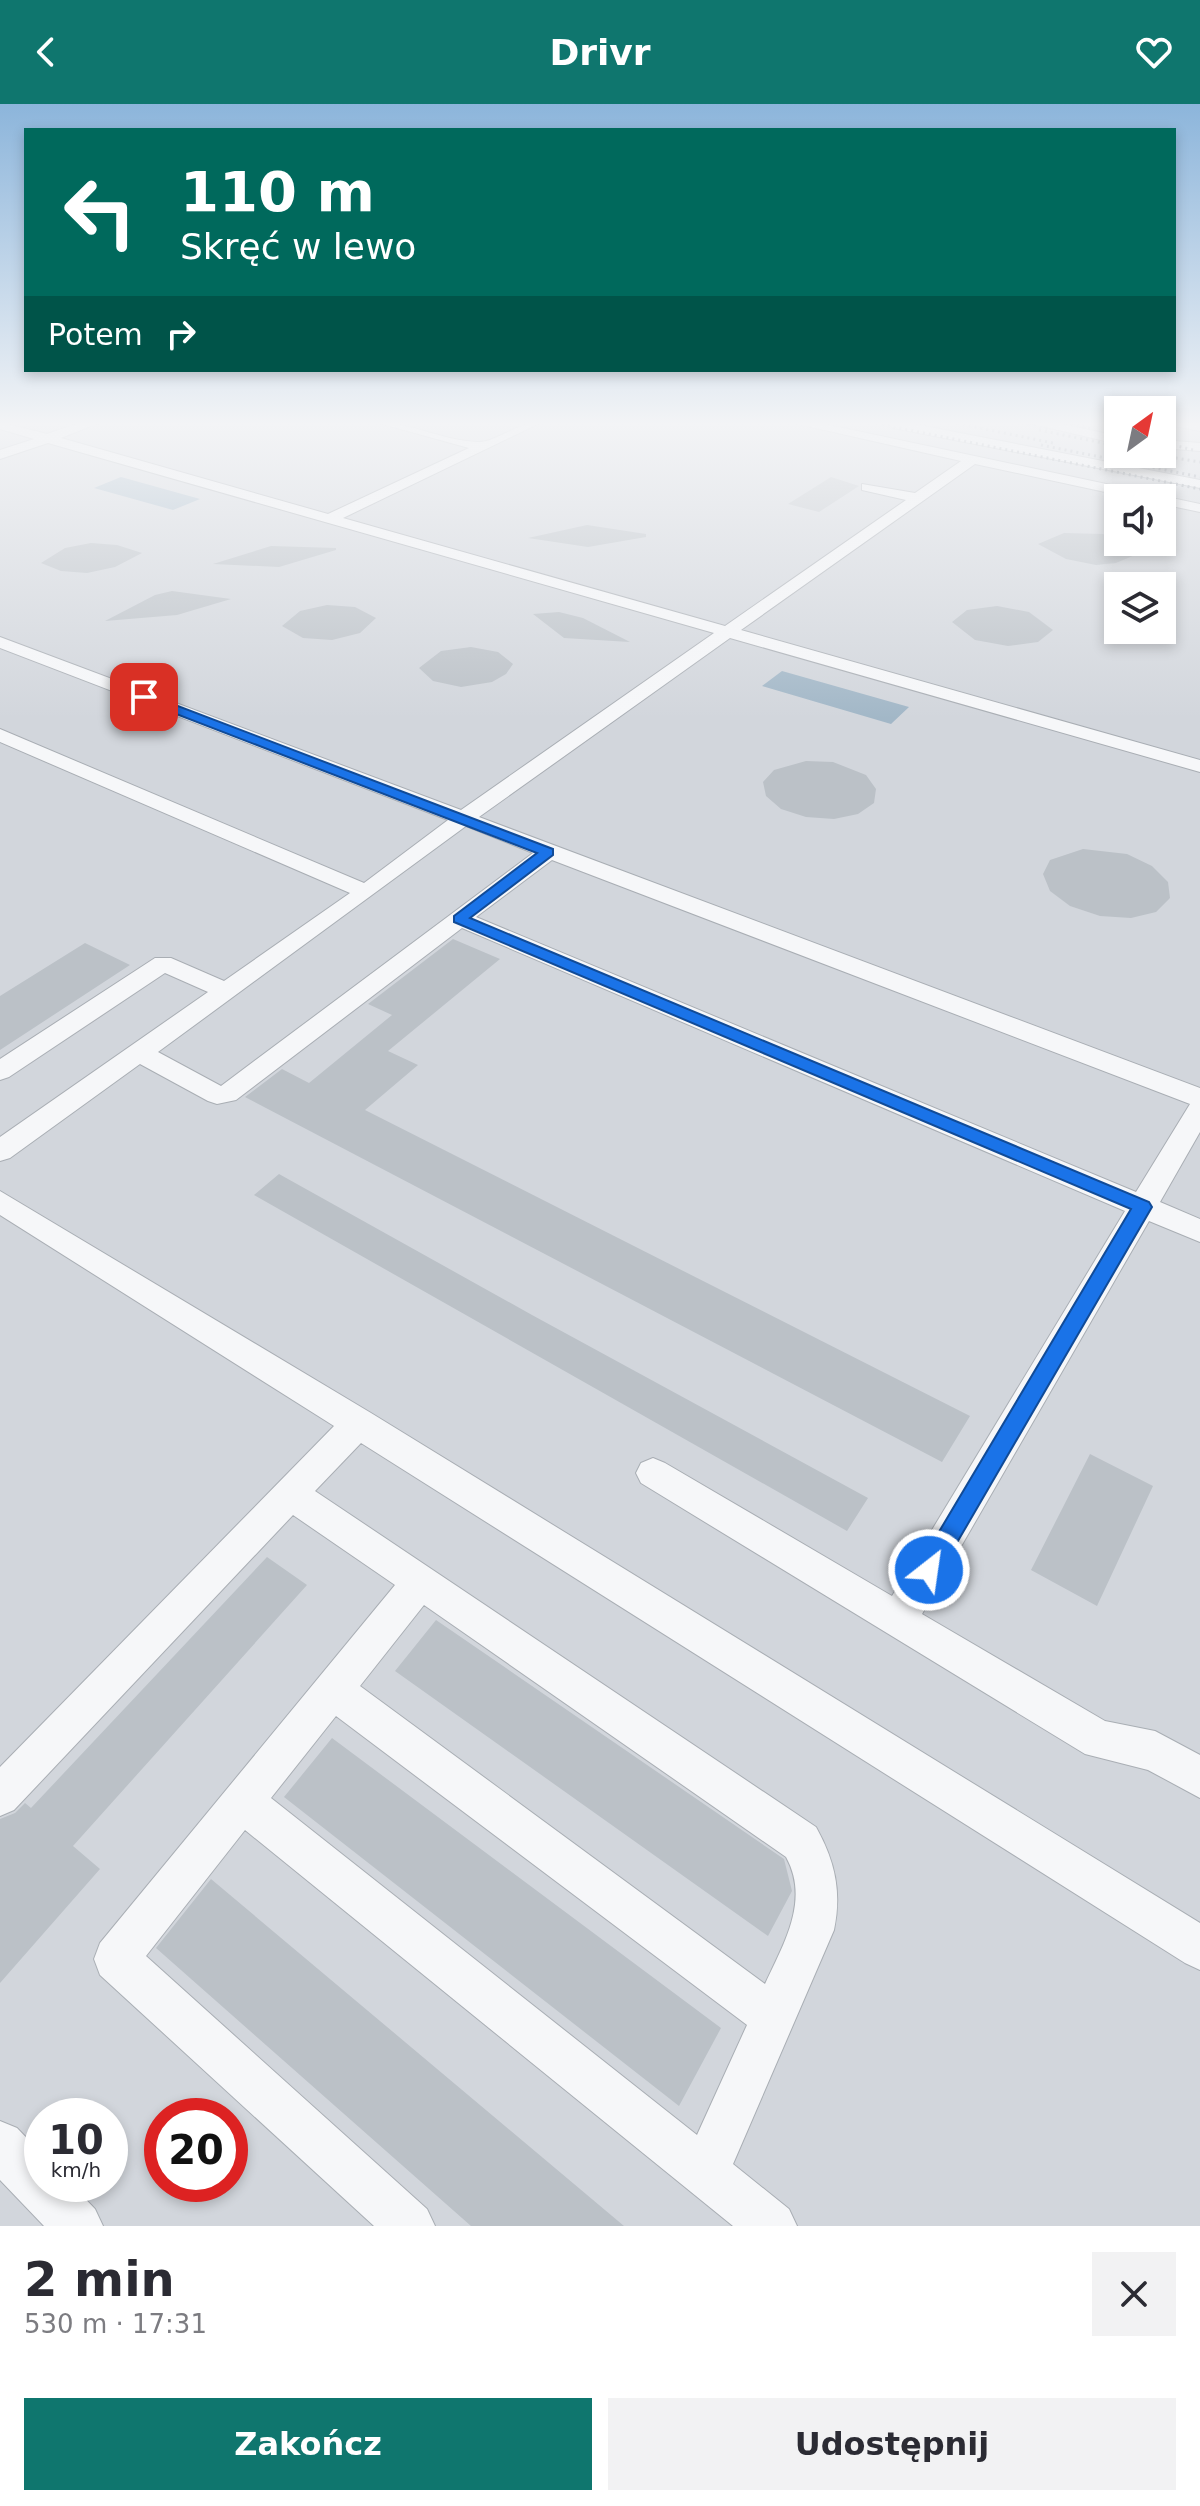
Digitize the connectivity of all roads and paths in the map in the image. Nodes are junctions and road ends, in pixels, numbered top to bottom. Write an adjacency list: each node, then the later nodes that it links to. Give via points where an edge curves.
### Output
1 (341, 521): 3 (lane)
2 (886, 521): 3 (lane)
3 (727, 634): 6 (lane); 7 (lane)
4 (0, 642): 7 (lane)
5 (0, 735): 9 (lane)
6 (1200, 766)
7 (462, 819): 8 (lane); 9 (lane)
8 (548, 852): 10 (lane); 14 (lane)
9 (366, 892): 11 (lane)
10 (460, 919): 12 (lane, via 227,1094 217,1095); 18 (lane)
11 (224, 990): 12 (lane); 13 (lane, via 163,963)
12 (138, 1052): 16 (lane)
13 (0, 1071)
14 (1200, 1098)
15 (1200, 1109): 18 (lane)
16 (0, 1151)
17 (0, 1201): 20 (lane)
18 (1142, 1207): 19 (lane); 24 (lane)
19 (1200, 1231)
20 (359, 1423): 22 (lane); 29 (lane)
21 (653, 1473): 24 (lane)
22 (291, 1494): 23 (lane); 27 (lane)
23 (420, 1582): 25 (lane); 30 (lane, via 801,1842 818,1884 818,1908)
24 (898, 1621): 26 (lane, via 1099,1740 1155,1751)
25 (332, 1689): 28 (lane); 30 (lane)
26 (1200, 1778)
27 (0, 1796)
28 (242, 1801): 32 (lane); 34 (lane, via 116,1959)
29 (1200, 1948)
30 (773, 2017): 32 (lane)
31 (0, 2145): 33 (lane)
32 (705, 2172): 35 (lane)
33 (78, 2226)
34 (410, 2226)
35 (772, 2226)

